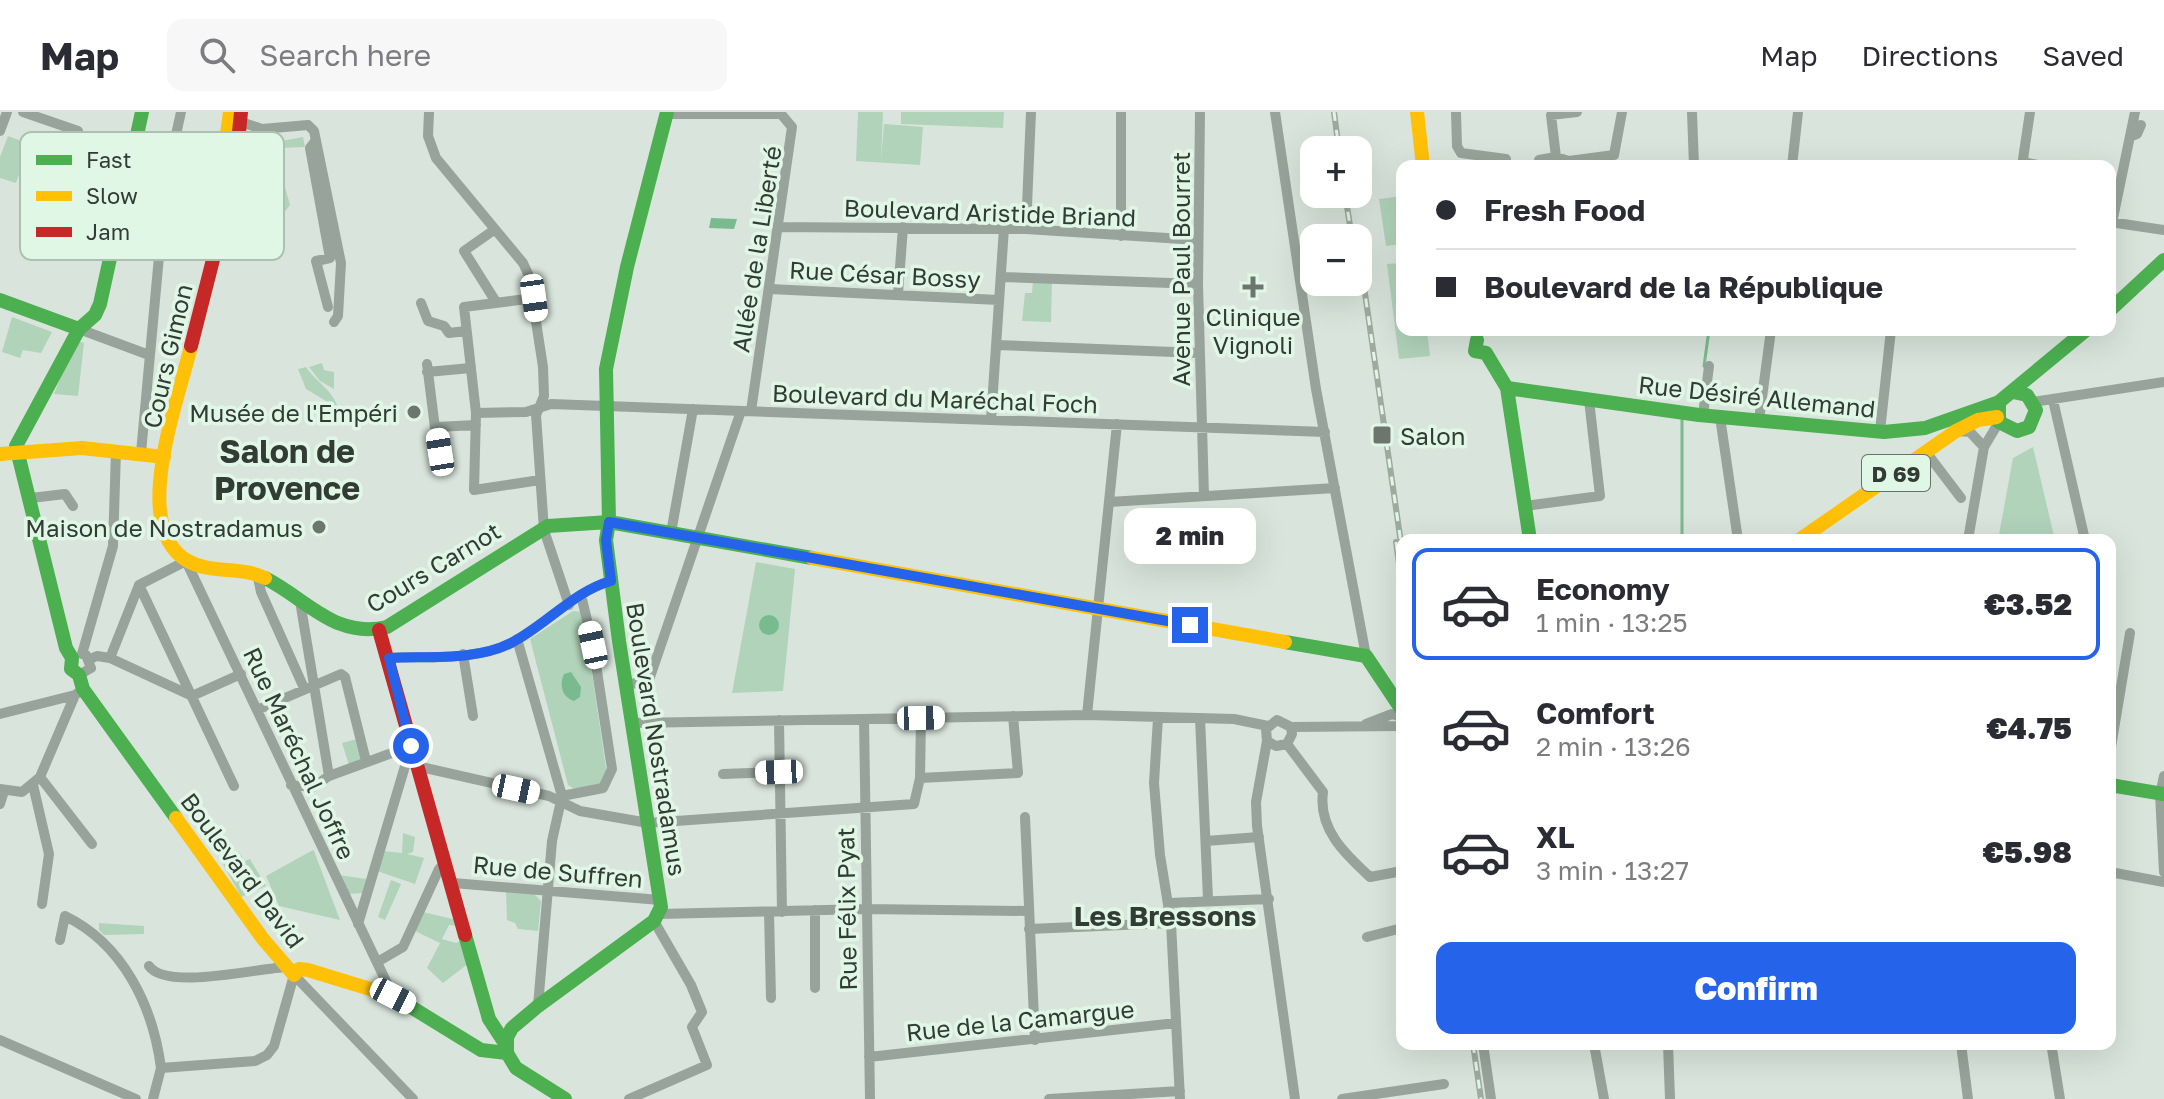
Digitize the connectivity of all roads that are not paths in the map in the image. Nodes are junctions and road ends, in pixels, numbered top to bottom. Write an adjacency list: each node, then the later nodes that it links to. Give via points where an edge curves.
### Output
1 (7, 112): 21 (street)
2 (23, 112): 22 (street)
3 (142, 112): 23 (main road)
4 (181, 112): 24 (street)
5 (429, 112): 42 (street, via 428,136 436,158)
6 (1031, 112): 41 (street)
7 (1121, 112): 44 (street)
8 (1200, 112): 45 (street, Avenue Paul Bourret)
9 (1275, 112): 94 (street)
10 (1417, 112): 29 (main road)
11 (1456, 112): 28 (street, via 1461,153)
12 (1577, 112): 27 (street, via 1551,115)
13 (1622, 112): 32 (street, via 1614,155)
14 (1692, 112): 33 (street)
15 (1798, 112): 34 (street)
16 (2030, 112): 35 (street)
17 (2135, 112): 25 (street)
18 (668, 113): 38 (street, Allée de la Liberté, via 781,114 789,120 793,136); 79 (main road, Boulevard Nostradamus, via 610,343)
19 (237, 115): 26 (street, via 262,129 308,125)
20 (2141, 125): 25 (street)
21 (0, 131)
22 (78, 131)
23 (138, 132)
24 (177, 132)
25 (2130, 137): 36 (street)
26 (316, 140): 60 (street, via 310,148 330,258 316,261); 61 (street, via 341,263)
27 (1556, 157): 30 (street); 31 (street)
28 (1506, 159)
29 (1422, 160)
30 (1539, 160)
31 (1562, 160)
32 (1586, 160)
33 (1694, 160)
34 (1793, 160)
35 (2023, 160)
36 (2116, 200)
37 (2116, 224): 43 (street)
38 (780, 227): 39 (street, Boulevard Aristide Briand); 52 (street, Allée de la Liberté)
39 (903, 227): 40 (street, Boulevard Aristide Briand); 53 (street)
40 (1004, 228): 41 (street, Boulevard Aristide Briand); 50 (street)
41 (1026, 229): 44 (street, Boulevard Aristide Briand)
42 (494, 230): 54 (street, via 523,263); 57 (street, via 464,251)
43 (2164, 230)
44 (1121, 236): 45 (street, Boulevard Aristide Briand)
45 (1198, 240): 51 (street, Avenue Paul Bourret)
46 (110, 260): 62 (main road, via 100,304)
47 (158, 260): 70 (street)
48 (213, 260): 101 (main road, Cours Gimon)
49 (2164, 260): 59 (main road)
50 (1001, 277): 51 (street); 56 (street)
51 (1198, 284): 69 (street, Avenue Paul Bourret)
52 (770, 289): 53 (street, Rue César Bossy); 81 (street, Allée de la Liberté)
53 (898, 294): 56 (street, Rue César Bossy)
54 (534, 298): 57 (street); 78 (street)
55 (0, 300): 62 (main road)
56 (999, 300): 68 (street)
57 (496, 302): 63 (street, via 464,307)
58 (421, 303): 63 (street, via 428,321 449,333)
59 (2116, 304)
60 (328, 307)
61 (334, 322)
62 (79, 329): 70 (street); 97 (main road, via 27,422)
63 (466, 331): 72 (street)
64 (1770, 336): 87 (street)
65 (1890, 336): 92 (street)
66 (2081, 336): 75 (main road)
67 (1478, 341): 74 (main road)
68 (997, 345): 69 (street); 86 (street)
69 (1199, 353): 89 (street, Avenue Paul Bourret)
70 (149, 355): 99 (street)
71 (1709, 366): 82 (street)
72 (471, 368): 85 (street); 90 (street, via 427,368)
73 (2164, 382): 77 (street)
74 (1507, 388): 76 (main road, Rue Désiré Allemand); 110 (main road)
75 (2027, 397): 77 (street); 84 (main road); 84 (main road, via 2029,427)
76 (1589, 400): 82 (main road, Rue Désiré Allemand); 110 (street, via 1600,496)
77 (2053, 400): 118 (street)
78 (543, 405): 79 (street, Boulevard du Maréchal Foch); 85 (street, Boulevard du Maréchal Foch); 103 (street, via 536,415)
79 (608, 406): 80 (street, Boulevard du Maréchal Foch); 111 (main road, Boulevard Nostradamus)
80 (693, 409): 81 (street, Boulevard du Maréchal Foch); 113 (street)
81 (746, 411): 86 (street, Boulevard du Maréchal Foch); 119 (street, Allée de la Liberté)
82 (1703, 415): 83 (main road, Rue Désiré Allemand)
83 (1720, 417): 87 (main road, Rue Désiré Allemand); 115 (street)
84 (2001, 418): 91 (main road, Rue Désiré Allemand); 93 (main road, D 69, via 1978,420); 95 (street)
85 (476, 419): 90 (street, Boulevard du Maréchal Foch); 103 (street, via 474,490)
86 (991, 420): 88 (street, Boulevard du Maréchal Foch)
87 (1759, 420): 92 (main road, Rue Désiré Allemand)
88 (1117, 424): 89 (street, Boulevard du Maréchal Foch); 108 (street)
89 (1201, 426): 94 (street, Boulevard du Maréchal Foch); 105 (street, Avenue Paul Bourret)
90 (436, 427): 102 (street)
91 (1925, 428): 92 (main road, Rue Désiré Allemand); 96 (main road)
92 (1880, 431)
93 (1956, 431): 95 (street, via 1970,432); 96 (main road, D 69)
94 (1325, 432): 104 (street)
95 (1986, 444): 117 (street)
96 (1929, 450): 107 (street); 116 (main road, D 69)
97 (17, 451): 98 (main road); 100 (main road); 106 (main road, Boulevard David)
98 (116, 451): 99 (main road); 133 (street, via 113,546)
99 (141, 453): 101 (main road)
100 (0, 454)
101 (164, 457): 120 (main road, Cours Gimon, via 156,514 171,546)
102 (439, 460)
103 (540, 480): 112 (street)
104 (1335, 488): 105 (street); 132 (street)
105 (1204, 496): 108 (street)
106 (31, 498): 109 (street, via 65,494); 133 (main road, Boulevard David, via 68,653)
107 (1961, 498)
108 (1109, 502): 127 (street)
109 (73, 506)
110 (1525, 506): 114 (main road)
111 (609, 522): 112 (main road); 113 (main road); 122 (main road, Boulevard Nostradamus)
112 (544, 530): 126 (street); 128 (main road, Cours Carnot)
113 (671, 533): 119 (main road)
114 (1529, 534)
115 (1737, 534)
116 (1808, 534)
117 (1969, 534)
118 (2084, 534)
119 (697, 538): 127 (main road); 137 (street, Allée de la Liberté, via 649,680)
120 (186, 561): 121 (main road); 123 (street); 136 (street, Rue Maréchal Joffre)
121 (257, 573): 125 (main road); 139 (street, via 261,592)
122 (611, 581): 124 (street); 137 (main road, Boulevard Nostradamus)
123 (139, 585): 134 (street); 140 (street)
124 (581, 595): 126 (street); 172 (street, via 612,769 603,788)
125 (300, 601): 128 (main road, Cours Carnot, via 343,628); 139 (street)
126 (569, 605): 130 (street)
127 (1099, 609): 132 (main road); 144 (street)
128 (379, 630): 135 (main road)
129 (2130, 633): 147 (street)
130 (517, 639): 131 (street, via 488,652); 172 (street)
131 (463, 654): 135 (street); 145 (street)
132 (1366, 656): 142 (main road)
133 (81, 657): 134 (street); 138 (main road, Boulevard David, via 71,669)
134 (110, 658): 140 (street)
135 (389, 658): 158 (main road)
136 (241, 674): 140 (street); 141 (street, Rue Maréchal Joffre)
137 (627, 685): 154 (main road, Boulevard Nostradamus)
138 (79, 686): 143 (street); 166 (street); 206 (main road, Boulevard David)
139 (308, 686): 141 (street); 159 (street, via 345,677); 163 (street)
140 (192, 696): 168 (street)
141 (257, 710): 167 (street, Rue Maréchal Joffre)
142 (1396, 710)
143 (0, 714)
144 (1087, 715): 146 (street); 149 (street)
145 (473, 716)
146 (1013, 716): 148 (street); 165 (street, via 1018,773)
147 (2116, 717)
148 (921, 718): 151 (street); 165 (street)
149 (1158, 718): 150 (street); 190 (street, via 1154,783)
150 (1200, 718): 156 (street); 179 (street)
151 (864, 719): 153 (street); 174 (street, Rue Félix Pyat)
152 (1396, 719): 155 (street, via 1356,726)
153 (779, 720): 154 (street); 161 (street)
154 (633, 723): 177 (main road, Boulevard Nostradamus)
155 (1288, 724): 156 (street, via 1277,720); 157 (street, via 1292,734)
156 (1268, 726): 157 (street)
157 (1277, 744): 178 (street, via 1264,766 1256,802); 182 (street, via 1323,792 1321,806 1338,848 1370,877)
158 (411, 746): 159 (street); 160 (main road); 199 (street)
159 (366, 761): 163 (street)
160 (421, 767): 172 (street); 181 (main road)
161 (779, 772): 162 (street); 175 (street)
162 (723, 774)
163 (329, 776): 167 (street, via 313,787)
164 (2164, 776): 171 (street)
165 (920, 778): 174 (street, via 914,804)
166 (36, 781): 170 (street, via 22,792); 180 (street); 191 (street, via 49,854)
167 (291, 785): 199 (street, Rue Maréchal Joffre)
168 (234, 786)
169 (2116, 786): 171 (main road)
170 (2, 790): 173 (street)
171 (2162, 794): 183 (street)
172 (561, 798): 177 (street, via 580,811); 187 (street)
173 (0, 804)
174 (865, 807): 175 (street); 192 (street, Rue Félix Pyat)
175 (779, 813): 177 (street); 197 (street)
176 (1025, 817): 194 (street)
177 (648, 823): 195 (main road, Boulevard Nostradamus)
178 (1259, 837): 179 (street); 189 (street)
179 (1206, 841): 188 (street)
180 (92, 844)
181 (446, 862): 186 (main road); 204 (street, via 403,947)
182 (1396, 872)
183 (2164, 872)
184 (2116, 873): 185 (street)
185 (2164, 882)
186 (453, 883): 187 (street, Rue de Suffren); 214 (main road, via 489,1019)
187 (548, 889): 195 (street, Rue de Suffren); 210 (street)
188 (1208, 899): 189 (street); 190 (street)
189 (1269, 899): 232 (street)
190 (1169, 903): 198 (street)
191 (42, 904)
192 (866, 909): 193 (street, Rue de Suffren); 194 (street, Rue de Suffren); 220 (street, Rue Félix Pyat)
193 (815, 910): 197 (street, Rue de Suffren); 207 (street)
194 (1028, 911): 200 (street)
195 (658, 912): 196 (street, Rue de Suffren); 210 (main road); 229 (street, via 702,1012 692,1027 707,1065)
196 (769, 912): 197 (street, Rue de Suffren); 209 (street)
197 (782, 912)
198 (1171, 923): 200 (street); 211 (street)
199 (358, 924): 204 (street, Rue Maréchal Joffre)
200 (1029, 929): 213 (street)
201 (1396, 930): 202 (street)
202 (1367, 937)
203 (60, 940): 221 (street, via 65,916 88,927 108,948 146,1006)
204 (379, 961): 208 (street, Rue Maréchal Joffre)
205 (149, 966): 206 (street, via 162,977)
206 (290, 971): 208 (main road, Boulevard David, via 308,970); 221 (street, via 274,1046 267,1055 255,1061); 227 (street)
207 (815, 988)
208 (393, 996): 214 (main road, Boulevard David, via 481,1050)
209 (771, 998)
210 (538, 1006): 214 (main road, via 512,1028)
211 (1176, 1023): 213 (street, Rue de la Camargue); 224 (street)
212 (0, 1040): 225 (street)
213 (1035, 1040): 220 (street, Rue de la Camargue)
214 (507, 1049): 228 (main road, via 525,1074)
215 (1484, 1050): 234 (street)
216 (1595, 1050): 235 (street)
217 (1668, 1050): 236 (street)
218 (1962, 1050): 237 (street)
219 (2052, 1050): 238 (street)
220 (869, 1057): 230 (street, Rue Félix Pyat)
221 (161, 1068): 226 (street)
222 (1444, 1084): 223 (street)
223 (1415, 1094): 233 (street)
224 (1180, 1095): 231 (street)
225 (136, 1099)
226 (153, 1099)
227 (413, 1099)
228 (565, 1099)
229 (629, 1099)
230 (870, 1099)
231 (1049, 1099)
232 (1295, 1099)
233 (1342, 1099)
234 (1491, 1099)
235 (1604, 1099)
236 (1670, 1099)
237 (1968, 1099)
238 (2060, 1099)

